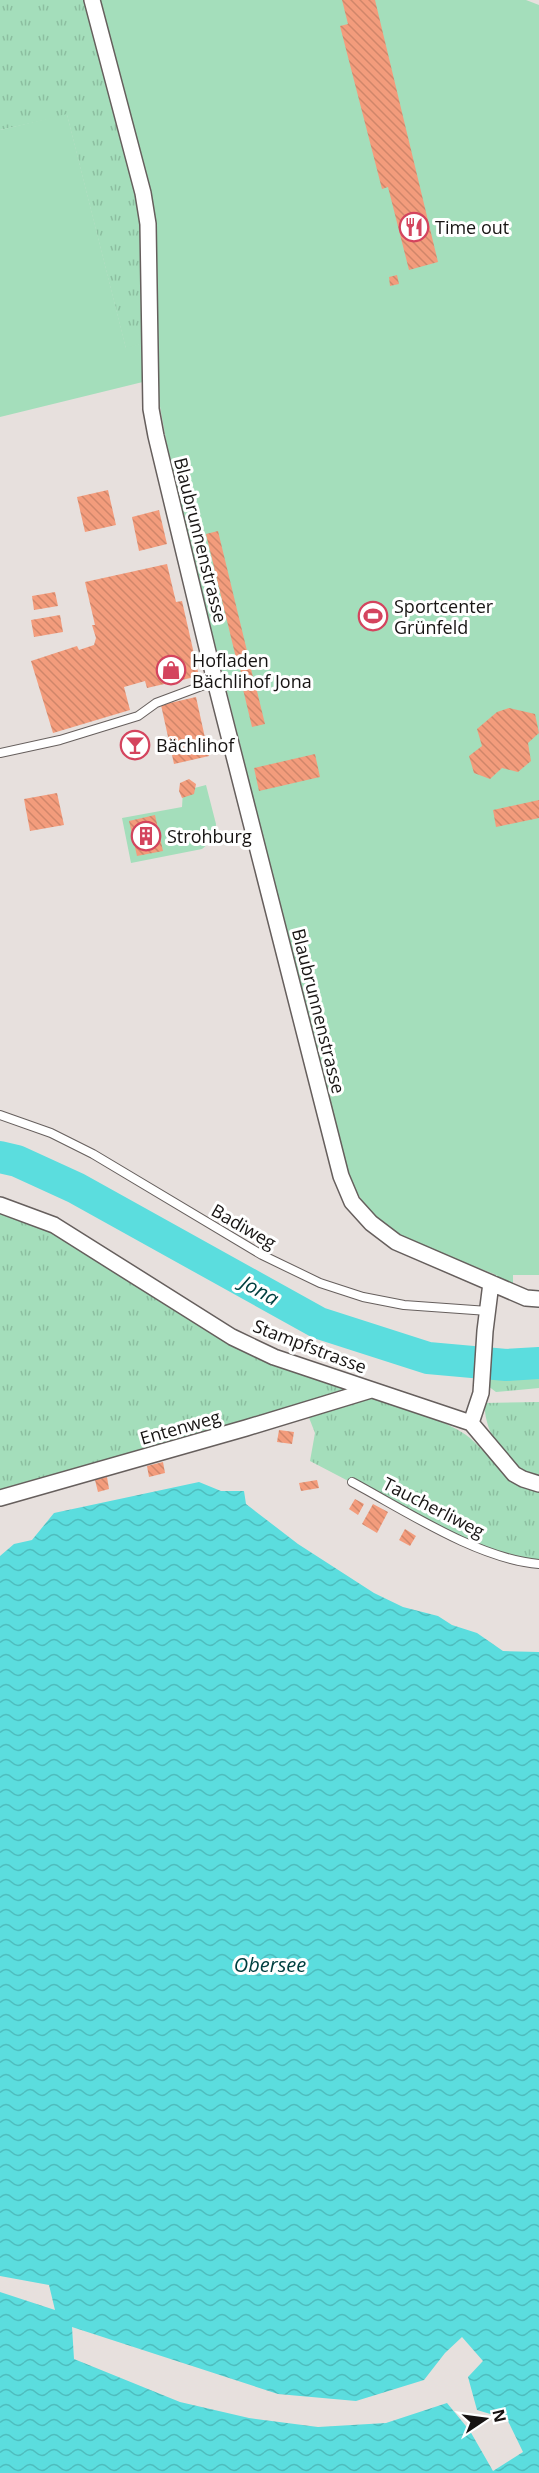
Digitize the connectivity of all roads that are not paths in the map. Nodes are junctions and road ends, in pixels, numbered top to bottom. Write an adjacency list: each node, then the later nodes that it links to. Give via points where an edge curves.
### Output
1 (92, 0): 2 (street, Blaubrunnenstrasse, via 143,192 148,224 151,409)
2 (215, 681): 3 (lane, via 156,703 138,716); 6 (street, Blaubrunnenstrasse, via 341,1176 352,1202 396,1242)
3 (0, 753)
4 (0, 1115): 8 (lane, Badiweg, via 51,1133 93,1154 262,1255 320,1283 404,1305)
5 (0, 1205): 9 (street, Stampfstrasse, via 54,1225 232,1337 274,1357)
6 (492, 1283): 7 (street, Blaubrunnenstrasse, via 526,1298); 8 (street)
7 (539, 1299)
8 (489, 1311): 10 (street, via 481,1393)
9 (371, 1390): 10 (street, Stampfstrasse); 13 (street, Entenweg)
10 (471, 1423): 12 (street, via 514,1474)
11 (352, 1482): 14 (lane, Taucherliweg, via 467,1543)
12 (539, 1484)
13 (0, 1498)
14 (539, 1564)

